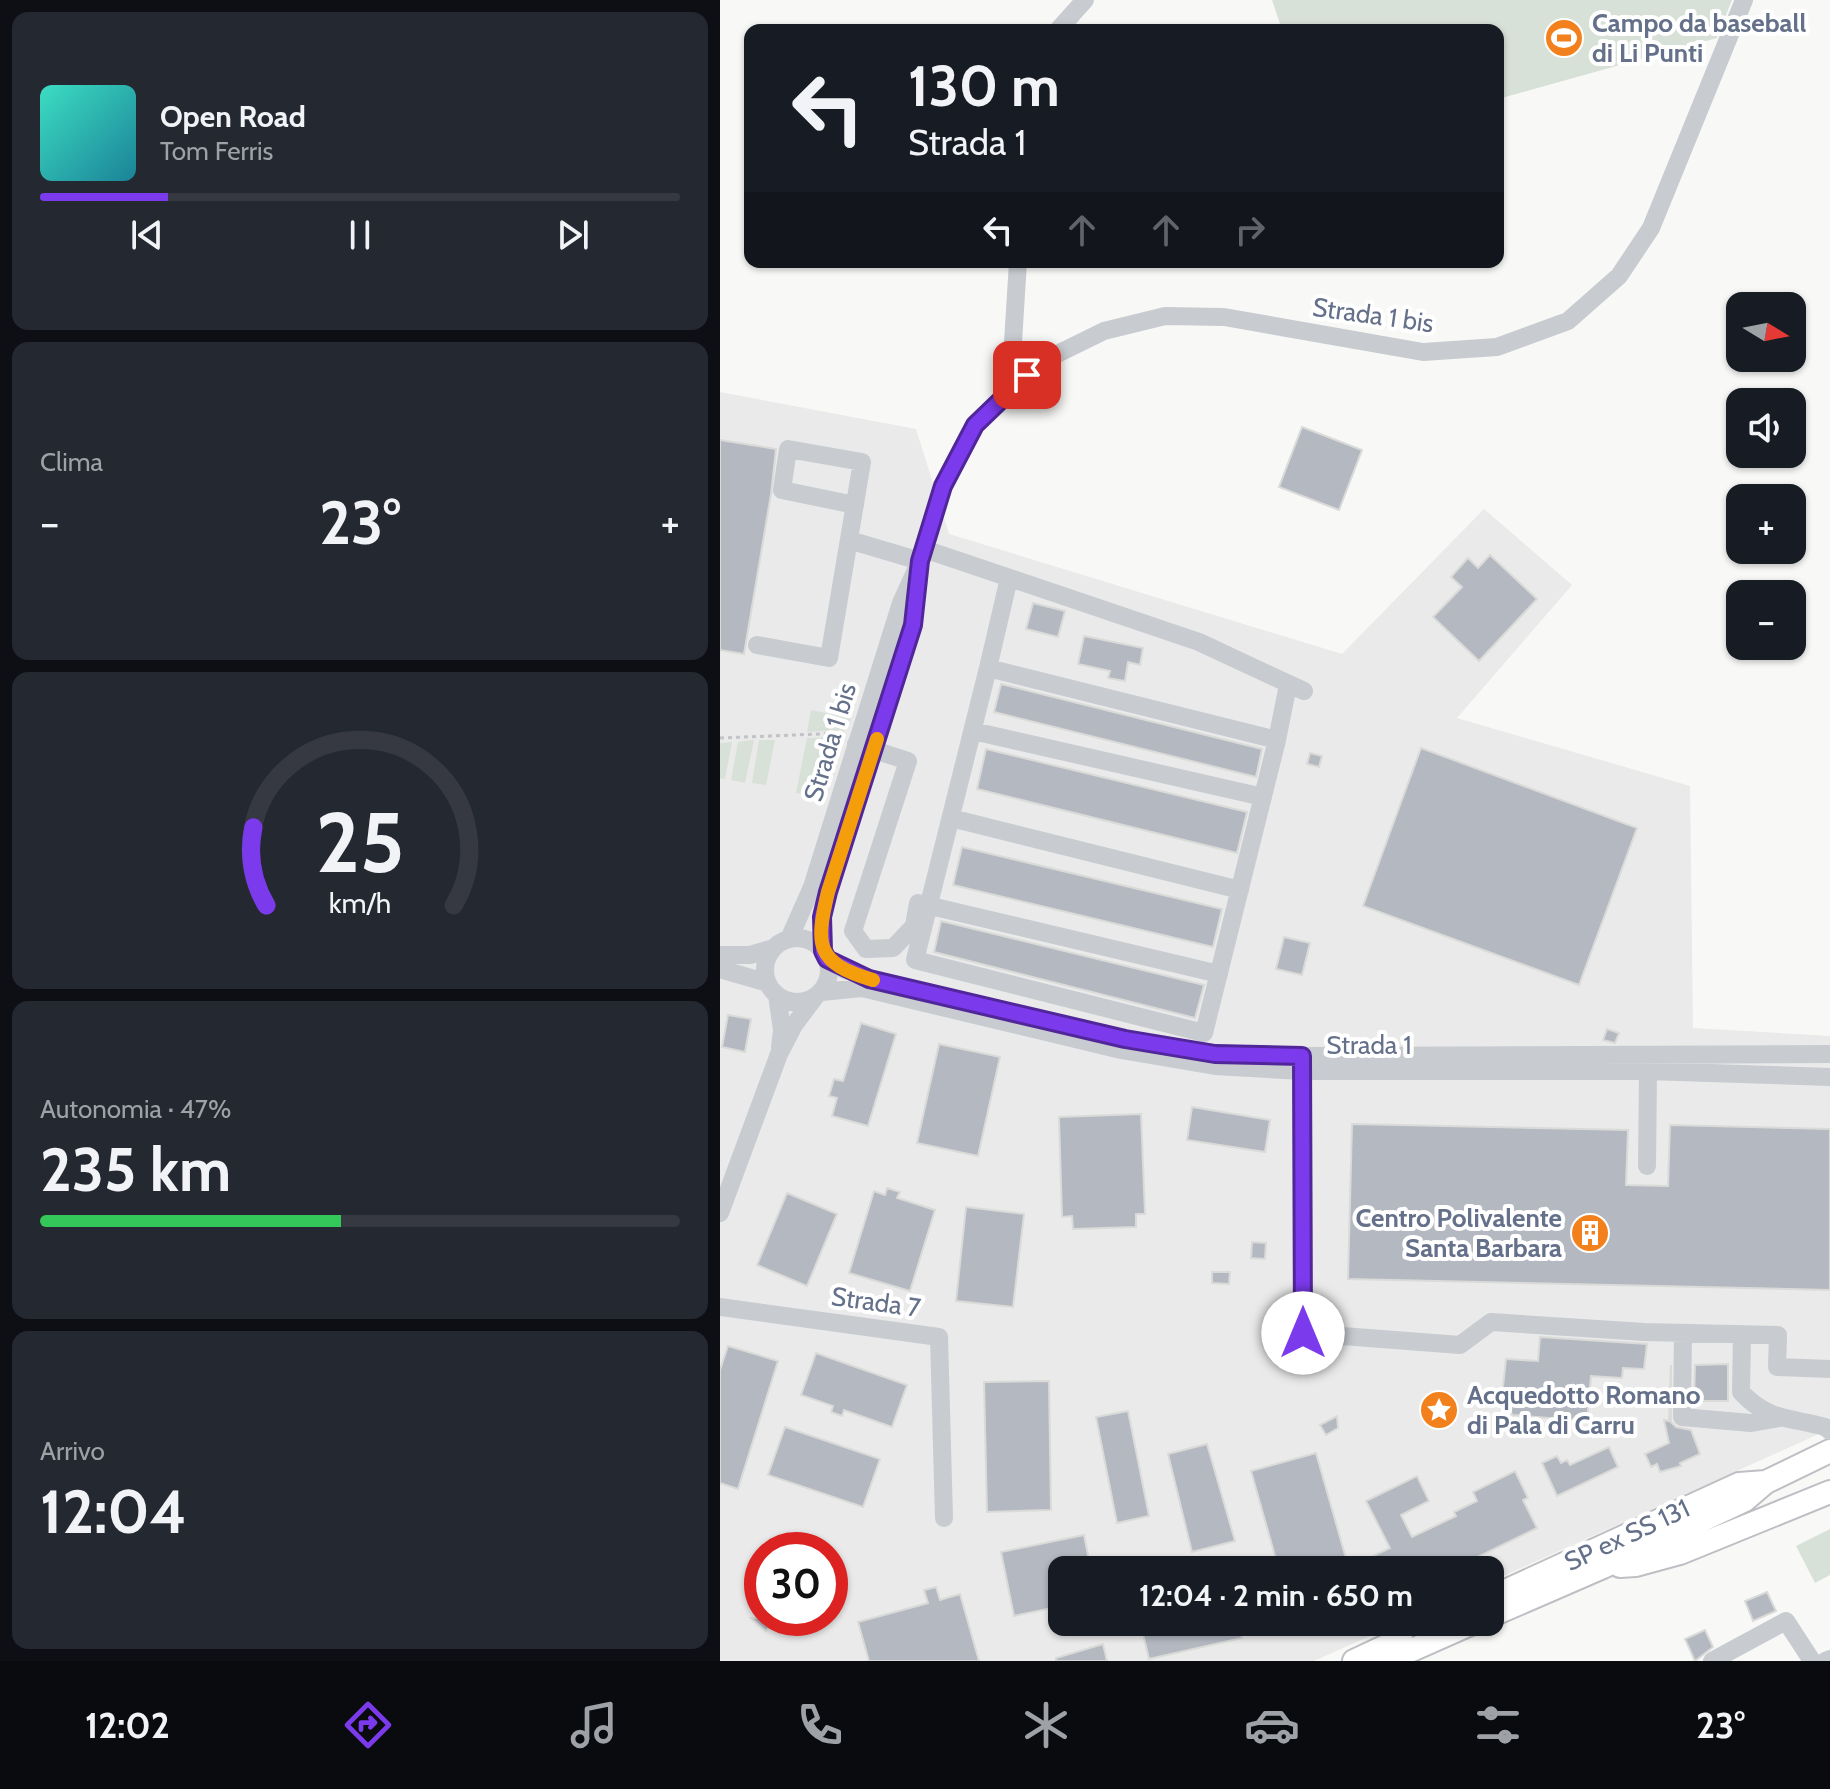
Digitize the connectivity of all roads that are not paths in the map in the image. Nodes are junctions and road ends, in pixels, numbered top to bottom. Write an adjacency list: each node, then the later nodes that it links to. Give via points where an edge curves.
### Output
1 (1085, 0): 3 (street)
2 (1744, 0): 5 (street, Strada 1 bis, via 1651,228 1619,276 1568,321 1497,347 1423,352 1224,317 1165,316 1104,331 1045,360)
3 (1063, 24)
4 (1018, 268): 5 (street)
5 (1010, 390): 8 (street, Strada 1 bis, via 975,425 943,486)
6 (855, 505): 6 (street, via 782,490 788,449 862,462); 7 (street)
7 (849, 540): 8 (street); 10 (street, via 829,658)
8 (922, 555): 9 (street); 14 (street, Strada 1 bis, via 913,625)
9 (1009, 578): 11 (street); 13 (street, via 1199,642 1296,688)
10 (757, 645)
11 (988, 668): 12 (street); 13 (street)
12 (973, 731): 15 (street); 16 (street)
13 (1277, 740): 15 (street)
14 (863, 742): 18 (street, via 908,761 853,931 866,949 893,948 914,926 918,903); 19 (street, Strada 1 bis, via 812,887); 20 (street, Strada 1 bis, via 822,917)
15 (1263, 797): 17 (street)
16 (951, 818): 17 (street); 18 (street)
17 (1240, 890): 22 (street)
18 (929, 906): 22 (street); 22 (street, via 915,960 1204,1033)
19 (782, 944): 20 (street, via 805,939); 21 (street); 23 (street, via 766,965)
20 (825, 955): 24 (street, via 829,973); 27 (street, Strada 1, via 869,979 1125,1039)
21 (722, 971): 23 (street)
22 (1219, 974)
23 (773, 989): 24 (street, via 796,1002); 25 (street, via 782,1030)
24 (818, 994): 25 (street); 27 (street, Strada 1, via 862,988 1121,1050 1215,1066)
25 (779, 1054): 31 (street)
26 (1830, 1054): 27 (street, Strada 1)
27 (1302, 1064): 28 (street, Strada 1); 33 (street, via 1303,1333 1460,1345 1491,1322)
28 (1648, 1071): 29 (street, Strada 1); 30 (street)
29 (1830, 1077)
30 (1647, 1166)
31 (720, 1213)
32 (720, 1307): 41 (street, Strada 7, via 939,1337)
33 (1683, 1333): 34 (street); 36 (street, via 1682,1417 1751,1423)
34 (1742, 1334): 35 (street, via 1778,1335 1777,1367); 36 (street, via 1741,1392 1756,1408)
35 (1830, 1369)
36 (1779, 1418): 37 (street)
37 (1830, 1431)
38 (1830, 1451): 39 (main road)
39 (1766, 1482): 42 (main road, SP ex SS 131, via 1745,1500); 43 (main road, SP ex SS 131, via 1739,1484)
40 (1830, 1492): 42 (main road, via 1680,1553)
41 (944, 1518)
42 (1603, 1567): 44 (main road, SP ex SS 131)
43 (1504, 1592)
44 (1504, 1610)
45 (1408, 1636): 47 (main road)
46 (1443, 1636): 48 (main road)
47 (1354, 1661)
48 (1387, 1661)
49 (1712, 1661): 50 (street, via 1786,1621)
50 (1812, 1661)

